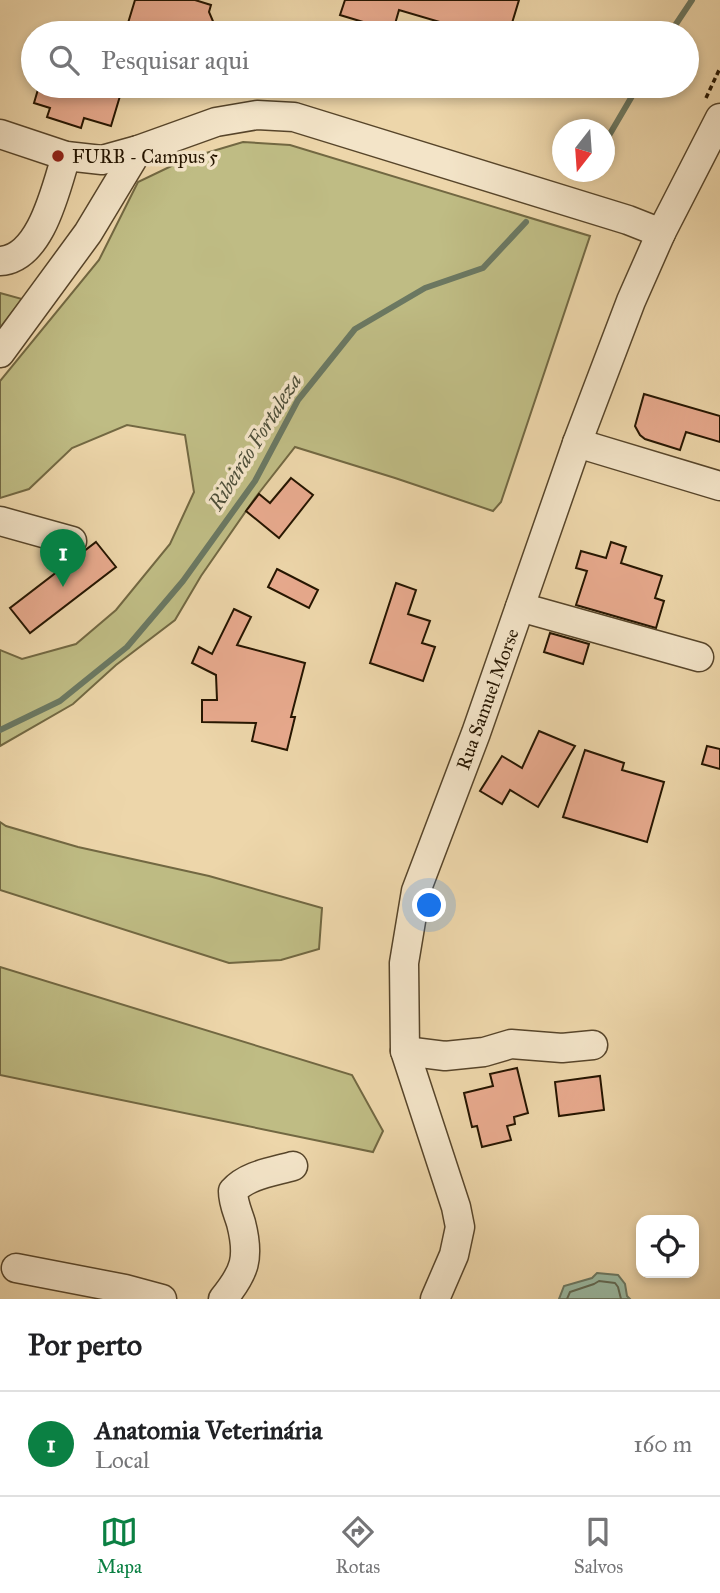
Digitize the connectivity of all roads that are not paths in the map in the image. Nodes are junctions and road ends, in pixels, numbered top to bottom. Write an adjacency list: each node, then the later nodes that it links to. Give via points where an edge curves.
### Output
1 (720, 118): 5 (street, Rua Samuel Morse)
2 (0, 134): 4 (street)
3 (138, 150): 4 (street, via 102,160); 5 (street, via 216,122 257,115 294,117); 7 (street, via 88,233)
4 (66, 156): 6 (street, via 45,217 28,248 9,261)
5 (661, 233): 8 (street, Rua Samuel Morse)
6 (0, 261)
7 (0, 353)
8 (577, 443): 9 (street); 12 (street, Rua Samuel Morse)
9 (720, 486)
10 (0, 521): 11 (street)
11 (72, 541)
12 (520, 607): 13 (street); 15 (street, Rua Samuel Morse, via 416,891 404,963)
13 (699, 657)
14 (593, 1045): 15 (street, via 511,1044 445,1056)
15 (405, 1051): 20 (street, Rua Samuel Morse, via 460,1227 454,1255)
16 (293, 1166): 19 (street, via 249,1179 233,1191 246,1250 239,1277)
17 (16, 1268): 18 (street)
18 (162, 1299)
19 (223, 1299)
20 (435, 1299)

